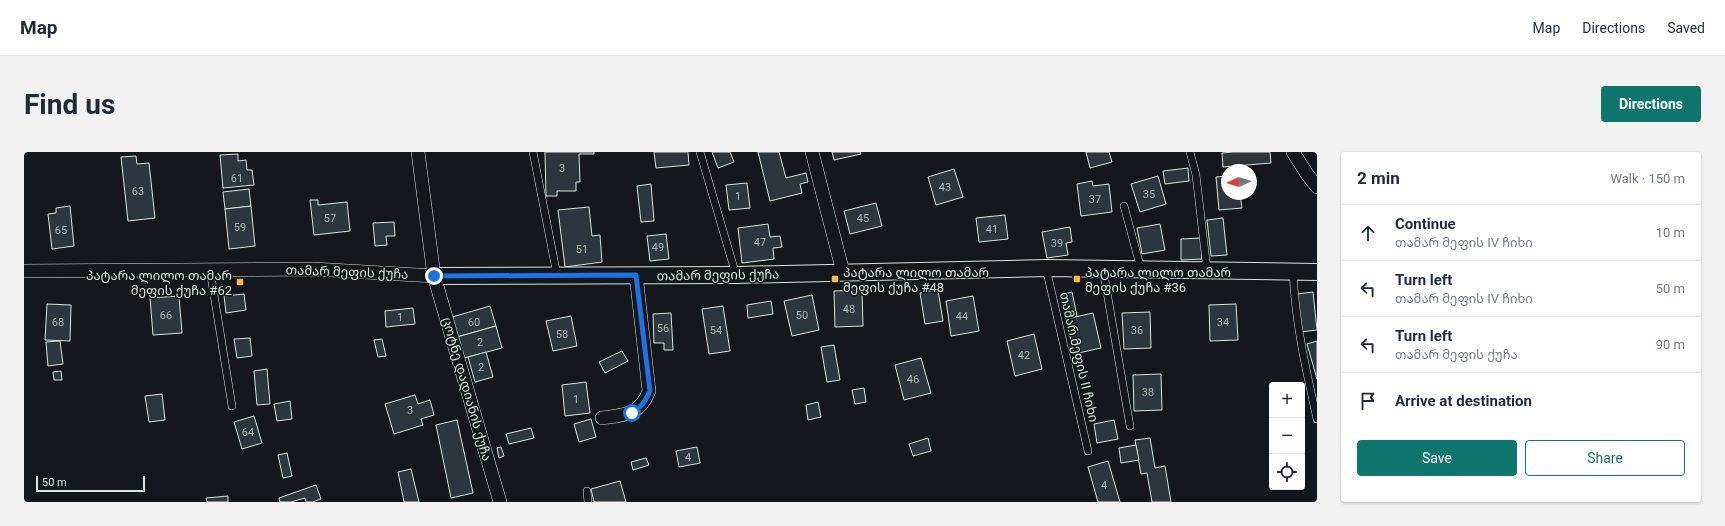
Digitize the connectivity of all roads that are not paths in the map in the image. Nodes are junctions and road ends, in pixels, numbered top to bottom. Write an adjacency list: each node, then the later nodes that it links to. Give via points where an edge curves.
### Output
1 (418, 152): 21 (street, ცოტნე დადიანის ქუჩა)
2 (533, 152): 18 (lane)
3 (700, 152): 20 (lane)
4 (812, 152): 16 (street)
5 (1190, 152): 13 (lane, via 1196,175)
6 (1293, 152): 7 (street)
7 (1317, 186)
8 (1124, 206): 11 (lane)
9 (1046, 268): 10 (street, თამარ მეფის ქუჩა); 16 (street, თამარ მეფის ქუჩა); 26 (lane, თამარ მეფის II ჩიხი)
10 (1103, 269): 11 (street, თამარ მეფის ქუჩა); 25 (lane)
11 (1141, 269): 13 (street, თამარ მეფის ქუჩა)
12 (210, 270): 14 (street, თამარ მეფის ქუჩა); 21 (street, თამარ მეფის ქუჩა, via 313,269); 22 (lane)
13 (1207, 270): 15 (street, თამარ მეფის ქუჩა)
14 (24, 271)
15 (1293, 271): 17 (street, თამარ მეფის ქუჩა); 24 (lane, via 1302,350)
16 (843, 272): 20 (street, თამარ მეფის ქუჩა)
17 (1317, 272)
18 (557, 275): 19 (street, თამარ მეფის ქუჩა); 21 (street, თამარ მეფის ქუჩა)
19 (636, 275): 20 (street, თამარ მეფის ქუჩა); 23 (street, via 650,391 646,401 632,413)
20 (736, 275)
21 (434, 276): 28 (street, ცოტნე დადიანის ქუჩა)
22 (232, 406)
23 (602, 418)
24 (1317, 419)
25 (1130, 426)
26 (1088, 451)
27 (587, 491): 29 (lane)
28 (500, 502)
29 (588, 502)

